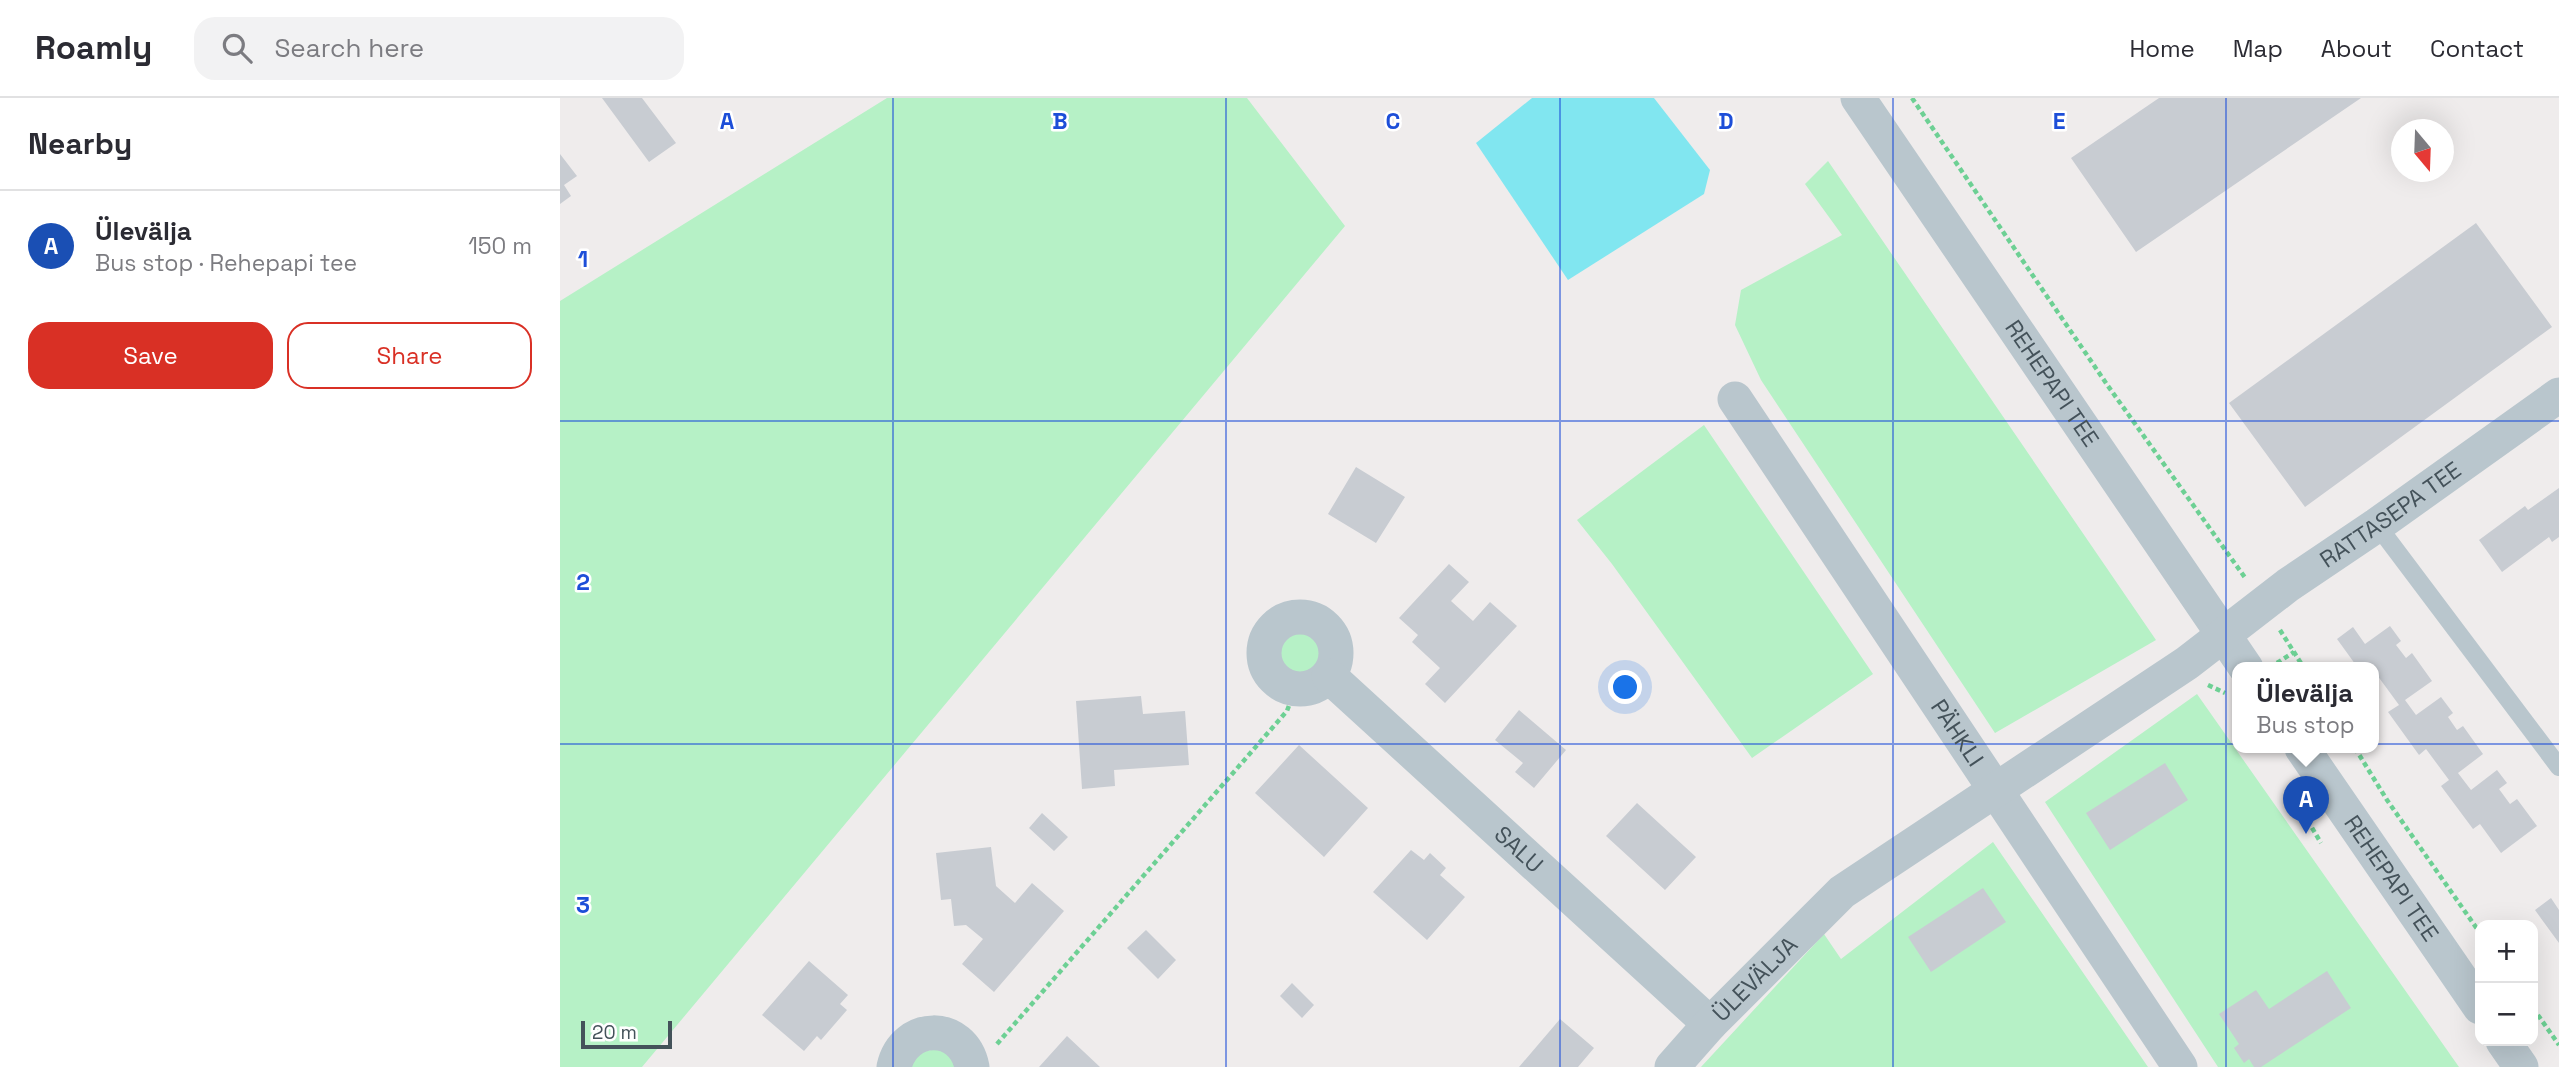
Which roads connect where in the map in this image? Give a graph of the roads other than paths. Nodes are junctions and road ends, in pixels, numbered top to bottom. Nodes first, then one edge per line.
1 (1858, 98) edge
2 (2559, 395) edge
3 (1734, 399) dead end
4 (2377, 525) junction
5 (2224, 636) junction
6 (2242, 662) edge
7 (1329, 676) junction
8 (2305, 753) edge
9 (2559, 767) edge
10 (1997, 791) junction
11 (2475, 1000) edge
12 (1710, 1024) junction
13 (2506, 1046) edge
14 (984, 1056) edge
15 (894, 1067) edge
16 (1672, 1067) edge
17 (2180, 1067) edge
18 (2521, 1067) edge

1 - 5 street, REHEPAPI TEE
2 - 4 street, RATTASEPA TEE
3 - 10 street, PÄHKLI
4 - 5 street, RATTASEPA TEE
4 - 9 lane
5 - 6 street, REHEPAPI TEE
5 - 10 street, ÜLEVÄLJA
7 - 7 street
7 - 12 street, SALU
8 - 11 street, REHEPAPI TEE
10 - 12 street, ÜLEVÄLJA
10 - 17 street, PÄHKLI
12 - 16 street, ÜLEVÄLJA
13 - 18 street
14 - 15 street

